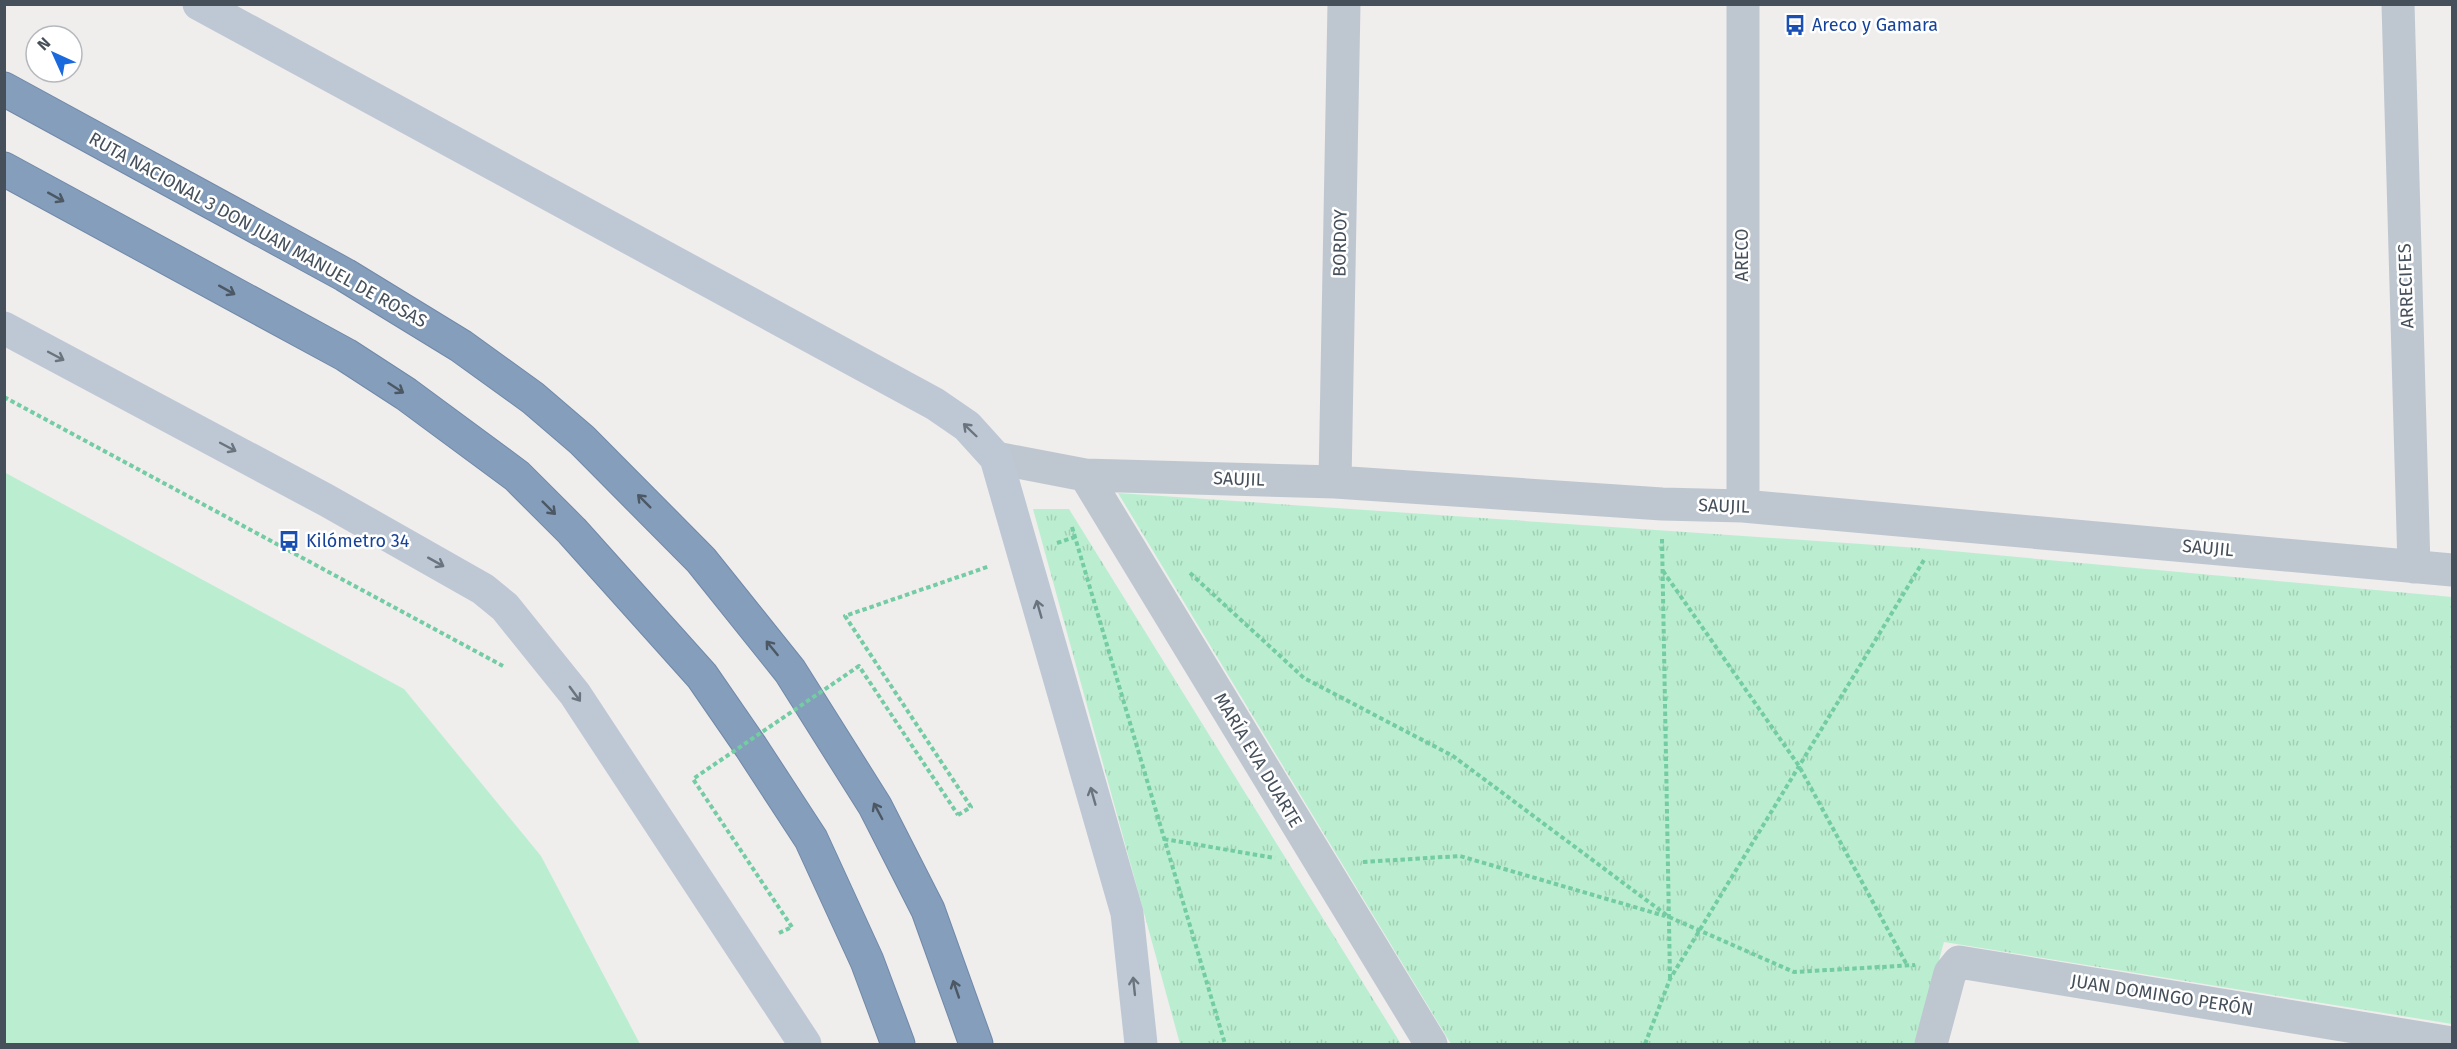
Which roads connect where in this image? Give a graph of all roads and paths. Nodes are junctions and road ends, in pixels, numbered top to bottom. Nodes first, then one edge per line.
1 (199, 4) edge
2 (1344, 4) edge
3 (1743, 4) edge
4 (2398, 4) edge
5 (4, 89) edge
6 (4, 169) edge
7 (4, 328) edge
8 (4, 397) edge
9 (996, 459) junction
10 (1085, 474) junction
11 (1335, 482) junction
12 (1662, 504) junction
13 (1743, 506) junction
14 (1946, 524) junction
15 (1071, 526) dead end
16 (1085, 534) dead end
17 (1074, 537) junction
18 (1023, 555) junction
19 (1135, 556) junction
20 (2414, 567) junction
21 (1663, 570) junction
22 (2452, 570) edge
23 (508, 669) dead end
24 (1799, 766) junction
25 (1164, 840) junction
26 (1322, 865) junction
27 (1669, 917) junction
28 (773, 925) dead end
29 (1699, 931) junction
30 (1959, 962) junction
31 (1907, 965) junction
32 (1670, 979) junction
33 (2452, 1043) edge
34 (805, 1044) edge
35 (898, 1044) edge
36 (975, 1044) edge
37 (1141, 1044) edge
38 (1224, 1044) edge
39 (1431, 1044) edge
40 (1645, 1044) edge
41 (1931, 1044) edge

9 -> 1 street
2 - 11 street, BORDOY
3 - 13 street, ARECO
4 - 20 street, ARRECIFES
36 -> 5 highway, RUTA NACIONAL 3 DON JUAN MANUEL DE ROSAS
6 -> 35 highway
7 -> 34 street
8 - 23 path
9 - 10 street, SAUJIL
9 - 18 street
10 - 11 street, SAUJIL
10 - 19 street, MARÍA EVA DUARTE
11 - 12 street, SAUJIL
12 - 13 street, SAUJIL
12 - 21 path
13 - 14 street, SAUJIL
14 - 20 street, SAUJIL
14 - 24 path
15 - 17 path
16 - 17 path
17 - 18 path
17 - 25 path
18 - 28 path, bridge
37 -> 18 street
19 - 26 street, MARÍA EVA DUARTE
19 - 27 path
20 - 22 street, SAUJIL
21 - 24 path
21 - 27 path
24 - 29 path
24 - 31 path
25 - 26 path
25 - 38 path
26 - 27 path
26 - 39 street, MARÍA EVA DUARTE
27 - 29 path
27 - 32 path
29 - 31 path
29 - 32 path
30 - 31 path
30 - 33 street, JUAN DOMINGO PERÓN
30 - 41 street
32 - 40 path

